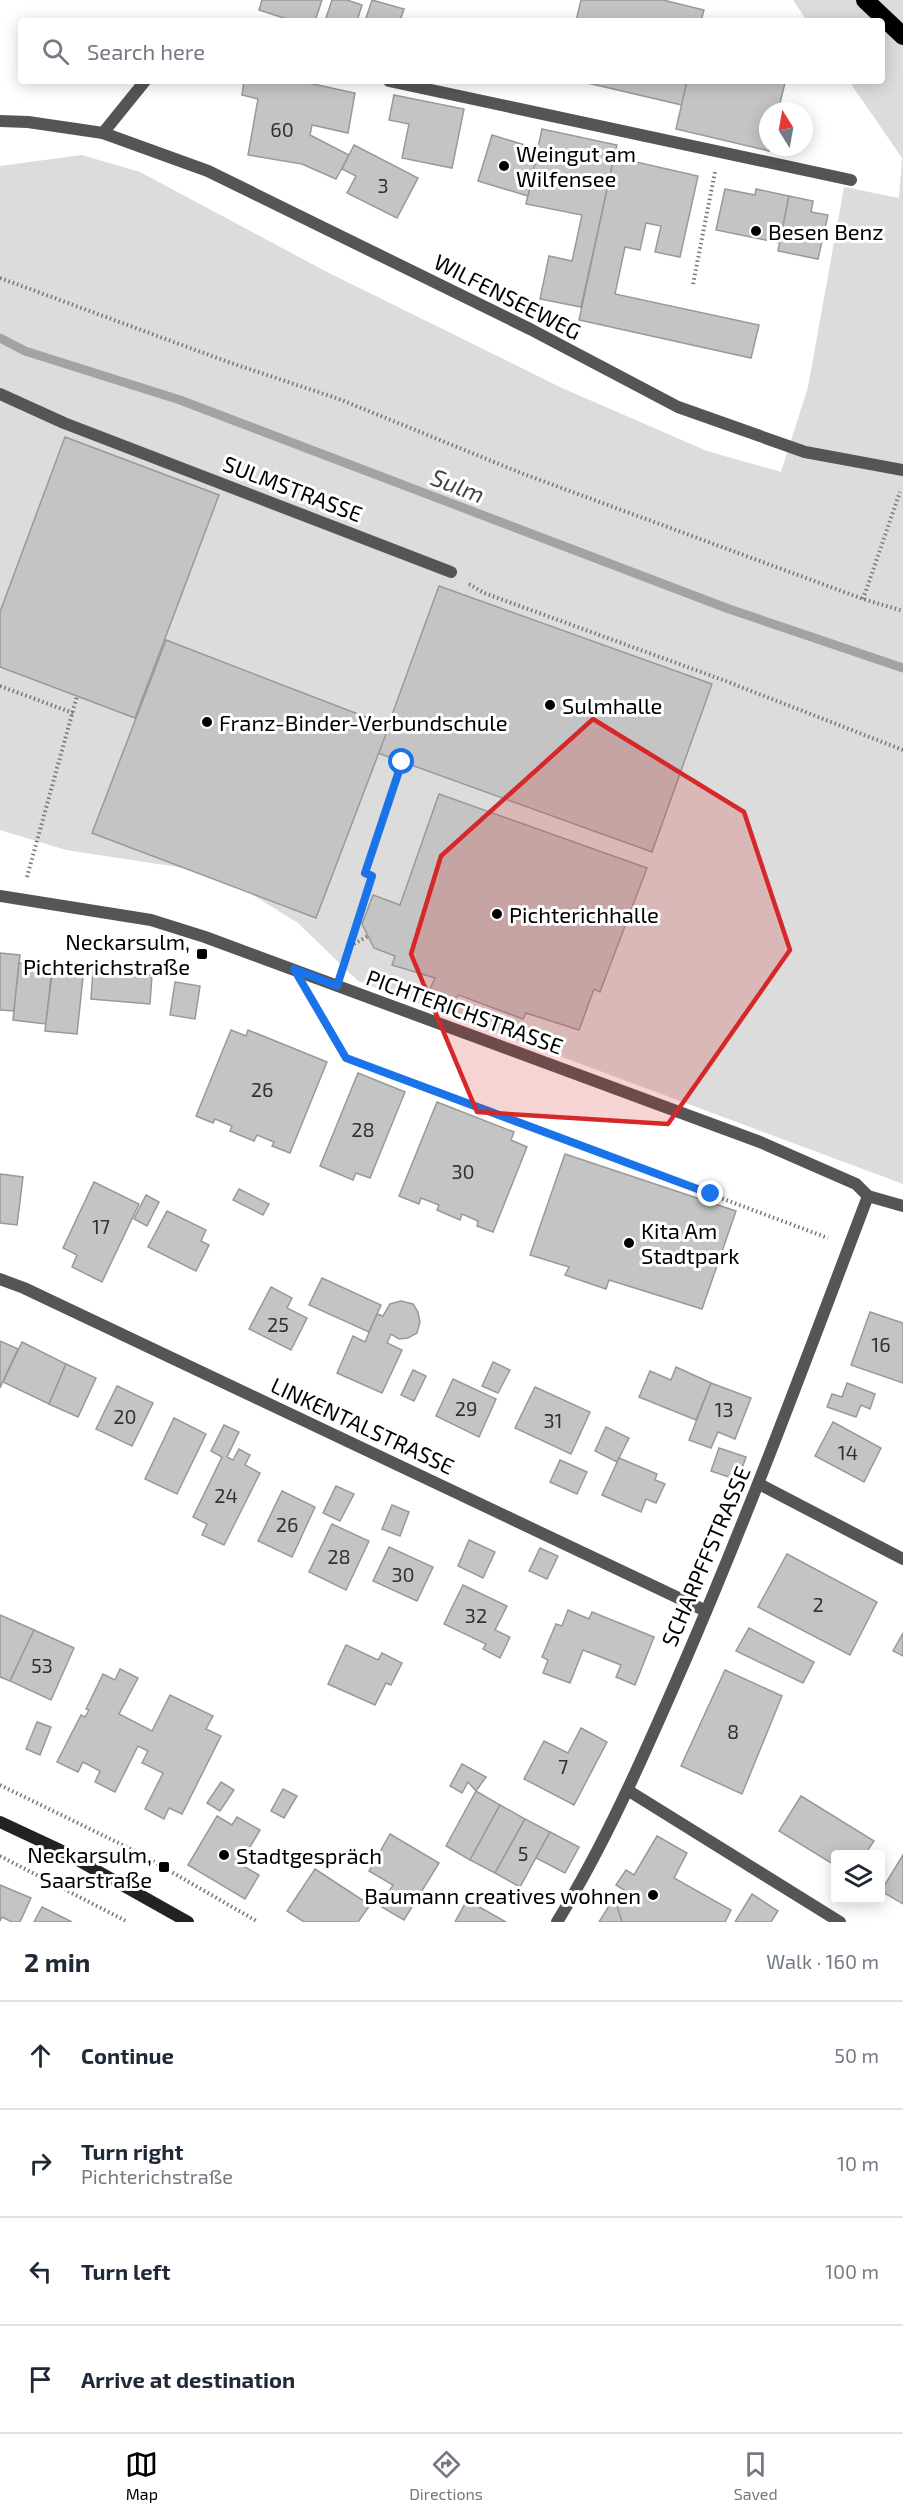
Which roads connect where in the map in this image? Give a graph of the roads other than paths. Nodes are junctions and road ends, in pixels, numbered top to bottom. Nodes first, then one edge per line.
1 (865, 0) edge
2 (884, 18) edge
3 (885, 19) edge
4 (903, 36) edge
5 (143, 84) edge
6 (403, 84) edge
7 (0, 121) edge
8 (103, 133) junction
9 (851, 180) dead end
10 (0, 394) edge
11 (903, 470) edge
12 (451, 572) road end
13 (0, 896) edge
14 (868, 1196) junction
15 (903, 1206) edge
16 (0, 1279) edge
17 (759, 1484) junction
18 (903, 1559) edge
19 (706, 1611) junction
20 (629, 1791) junction
21 (0, 1822) edge
22 (188, 1922) edge
23 (557, 1922) edge
24 (840, 1922) edge

1 - 2 highway
3 - 4 highway
5 - 8 street
6 - 9 street
7 - 8 street, WILFENSEEWEG
8 - 11 street, WILFENSEEWEG
10 - 12 street, SULMSTRASSE
13 - 14 street, PICHTERICHSTRASSE
14 - 15 street, PICHTERICHSTRASSE
14 - 17 street, SCHARPFFSTRASSE
16 - 19 street, LINKENTALSTRASSE
17 - 18 street
17 - 19 street, SCHARPFFSTRASSE
19 - 20 street, SCHARPFFSTRASSE
20 - 23 street, SCHARPFFSTRASSE
20 - 24 street
21 - 22 main road

